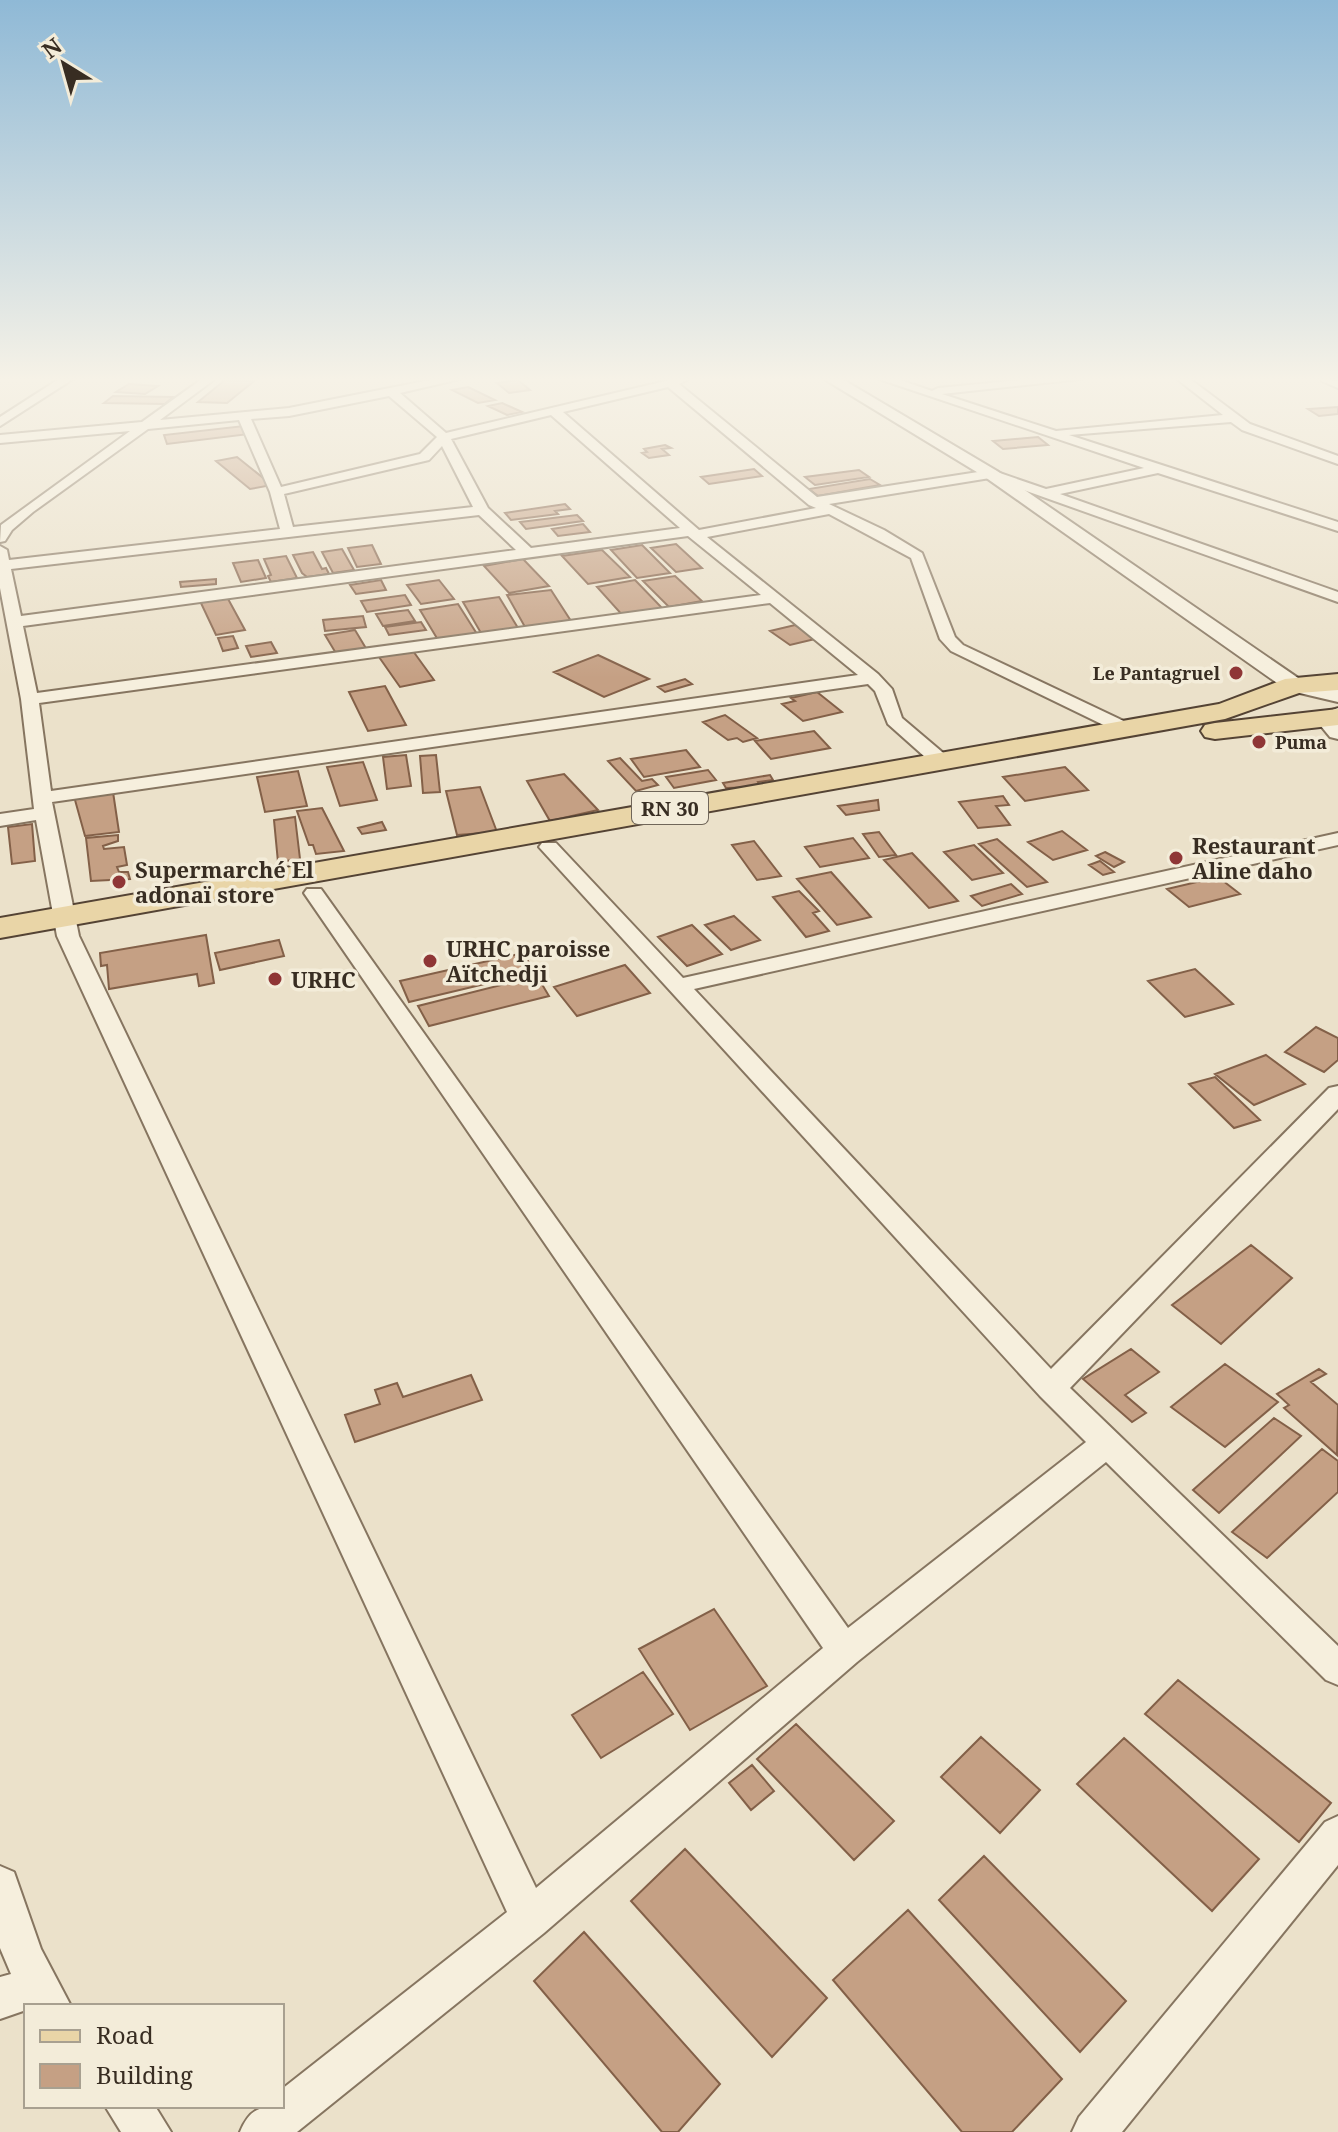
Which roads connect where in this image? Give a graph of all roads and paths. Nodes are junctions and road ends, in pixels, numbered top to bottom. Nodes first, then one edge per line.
1 (70, 478) edge
2 (271, 478) edge
3 (334, 478) edge
4 (466, 478) edge
5 (631, 478) edge
6 (788, 478) edge
7 (963, 478) edge
8 (997, 478) edge
9 (1004, 478) edge
10 (1113, 478) edge
11 (1193, 478) edge
12 (277, 492) junction
13 (1046, 493) junction
14 (814, 502) junction
15 (482, 510) junction
16 (829, 510) junction
17 (1338, 527) edge
18 (287, 530) junction
19 (693, 533) junction
20 (0, 536) edge
21 (528, 553) junction
22 (2, 558) edge
23 (1338, 597) edge
24 (775, 598) junction
25 (15, 622) junction
26 (872, 678) junction
27 (1338, 682) edge
28 (1295, 685) junction
29 (30, 699) junction
30 (1336, 716) edge
31 (1124, 728) junction
32 (941, 761) junction
33 (44, 805) junction
34 (0, 820) edge
35 (1338, 839) edge
36 (549, 847) junction
37 (314, 893) junction
38 (66, 926) junction
39 (0, 928) edge
40 (0, 949) edge
41 (677, 986) junction
42 (1338, 1094) edge
43 (1051, 1388) junction
44 (1107, 1443) junction
45 (845, 1651) junction
46 (1338, 1669) edge
47 (1338, 1835) edge
48 (0, 1886) edge
49 (530, 1919) junction
50 (29, 1996) edge
51 (129, 2108) edge
52 (149, 2132) edge
53 (262, 2132) edge
54 (1094, 2132) edge

1 - 20 street
2 - 12 street
3 - 12 street
4 - 15 street
5 - 19 street
6 - 14 street
7 - 14 street
8 - 28 street
9 - 13 street
10 - 13 street
11 - 17 street
12 - 18 street
13 - 23 street
14 - 16 street
15 - 18 street
15 - 21 street
16 - 19 street
16 - 31 street
18 - 22 street
19 - 21 street
19 - 24 street
21 - 25 street
22 - 25 street
24 - 26 street
24 - 29 street
25 - 29 street
26 - 32 street
26 - 33 street
27 - 28 main road, RN 30 / RN 30
28 - 30 street
28 - 31 main road, RN 30 / RN 30
29 - 33 street
30 - 36 main road, RN 30
31 - 32 main road, RN 30 / RN 30
32 - 38 main road, RN 30 / RN 30
33 - 34 street
33 - 38 street
35 - 41 street
36 - 37 main road, RN 30
36 - 41 street
37 - 38 main road, RN 30
37 - 45 street
38 - 39 main road, RN 30 / RN 30
38 - 40 main road, RN 30
38 - 49 street
41 - 43 street
42 - 43 street
43 - 44 street
44 - 45 street
44 - 46 street
45 - 49 street
47 - 54 street
48 - 50 street
49 - 53 street
51 - 52 street

